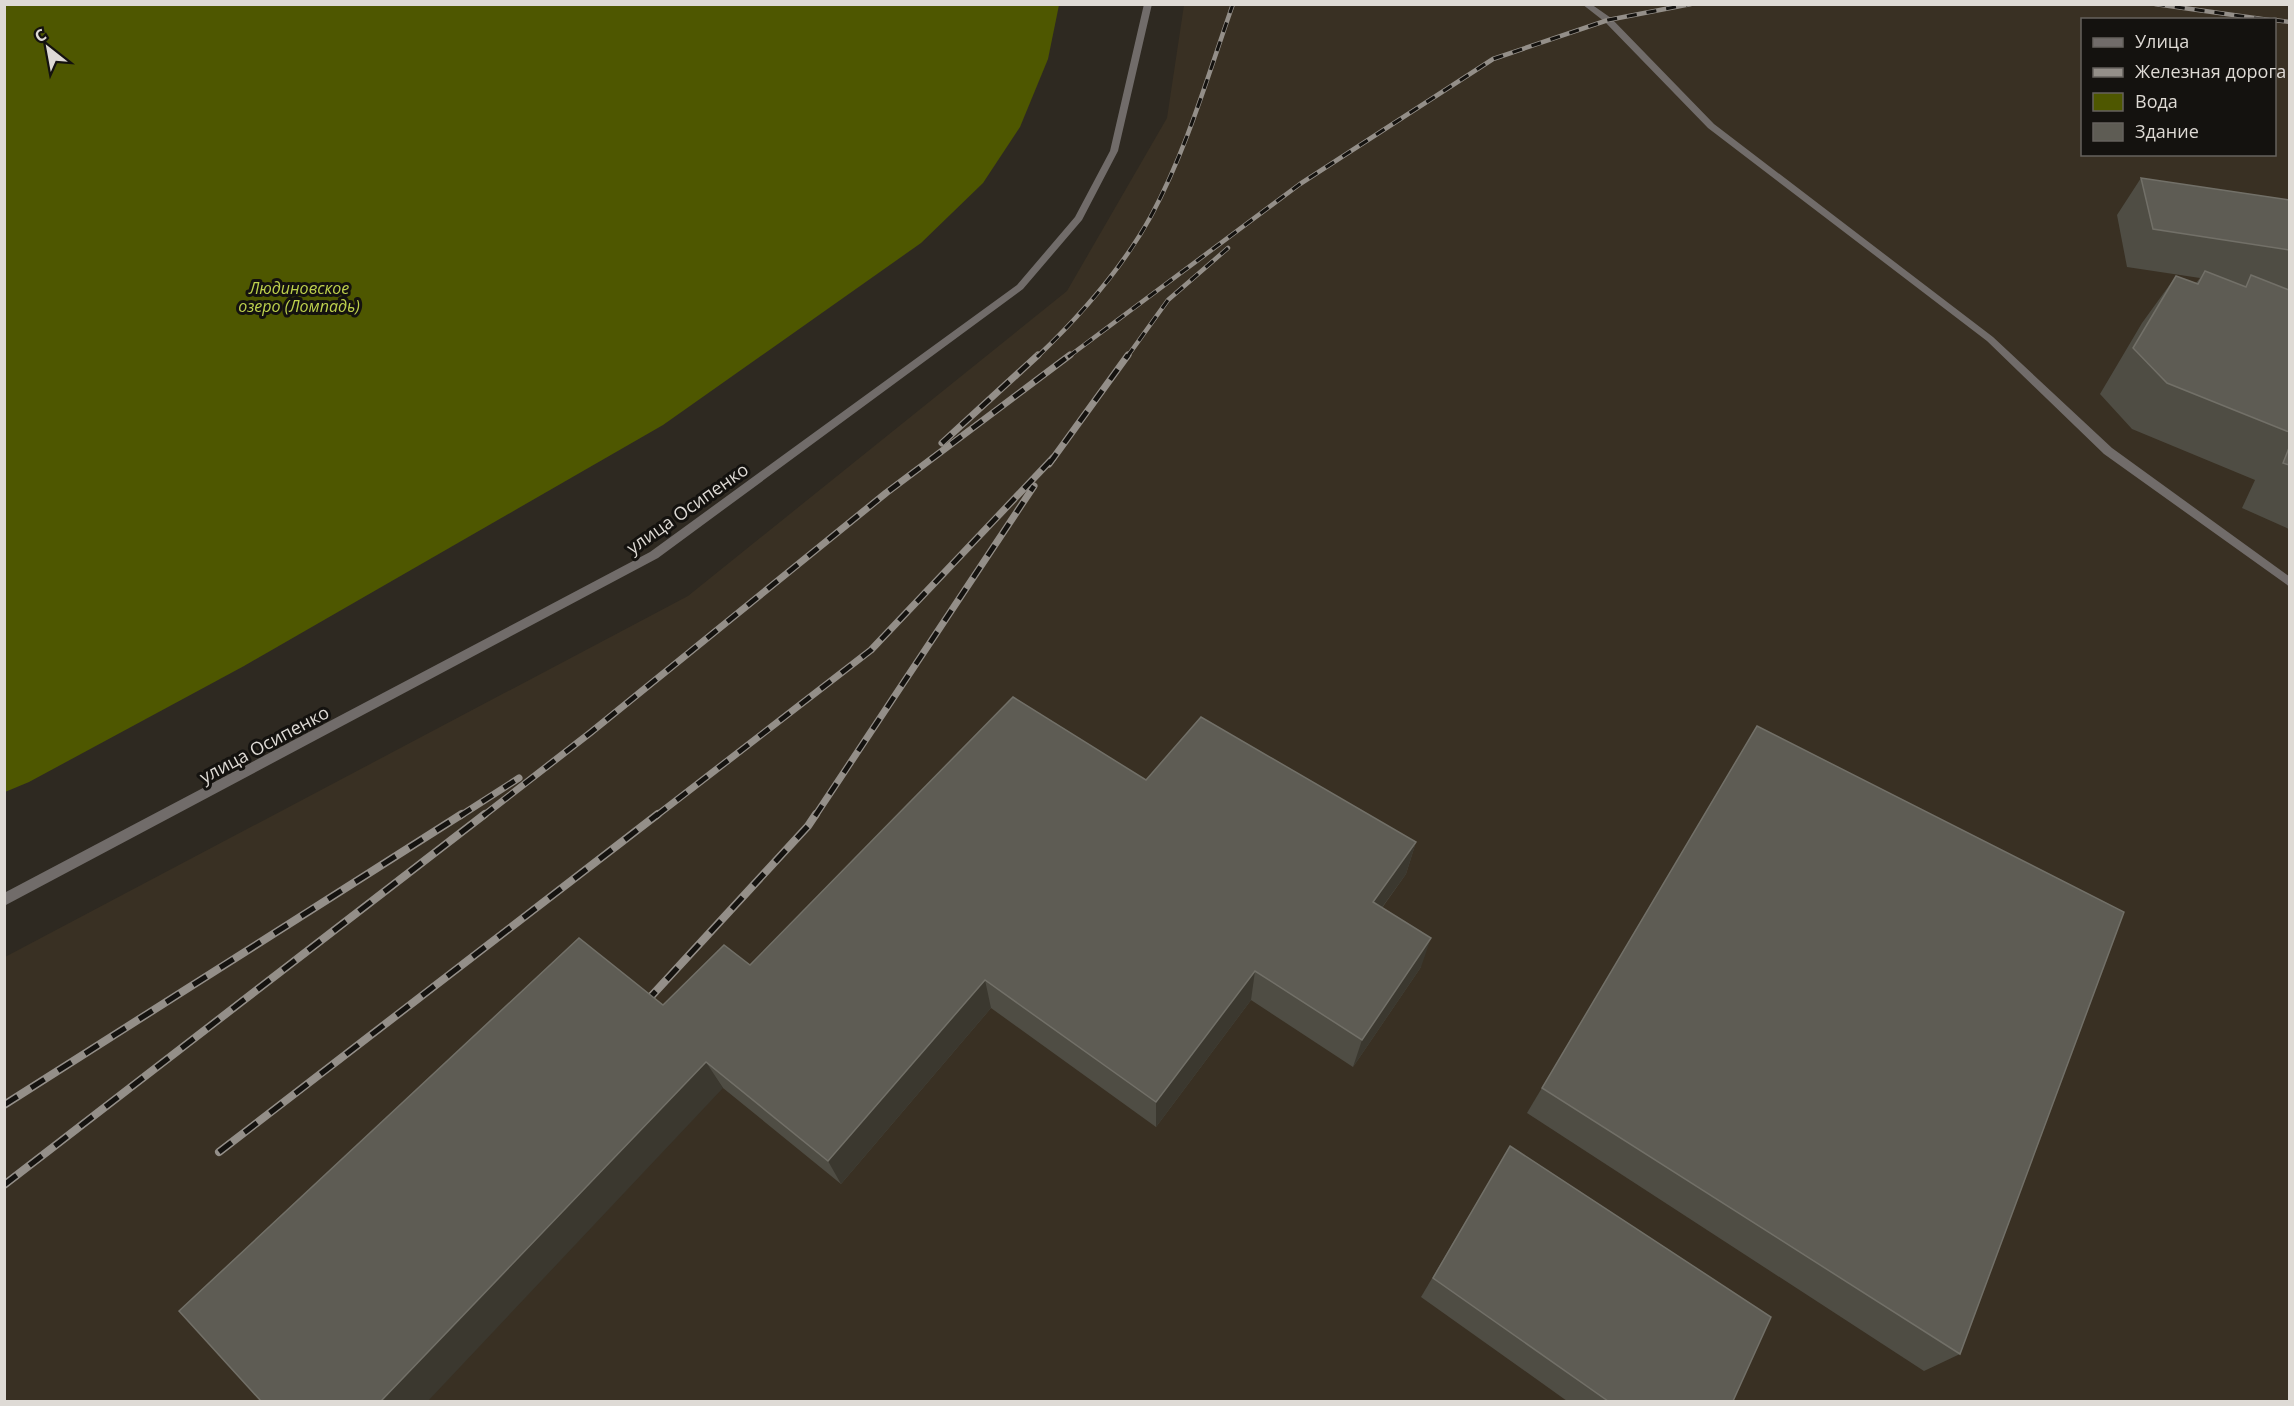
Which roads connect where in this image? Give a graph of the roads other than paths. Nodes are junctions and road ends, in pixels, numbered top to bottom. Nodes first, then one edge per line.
1 (1148, 4) edge
2 (1585, 4) edge
3 (2289, 583) edge
4 (4, 900) edge

1 - 4 street, улица Осипенко
2 - 3 street

